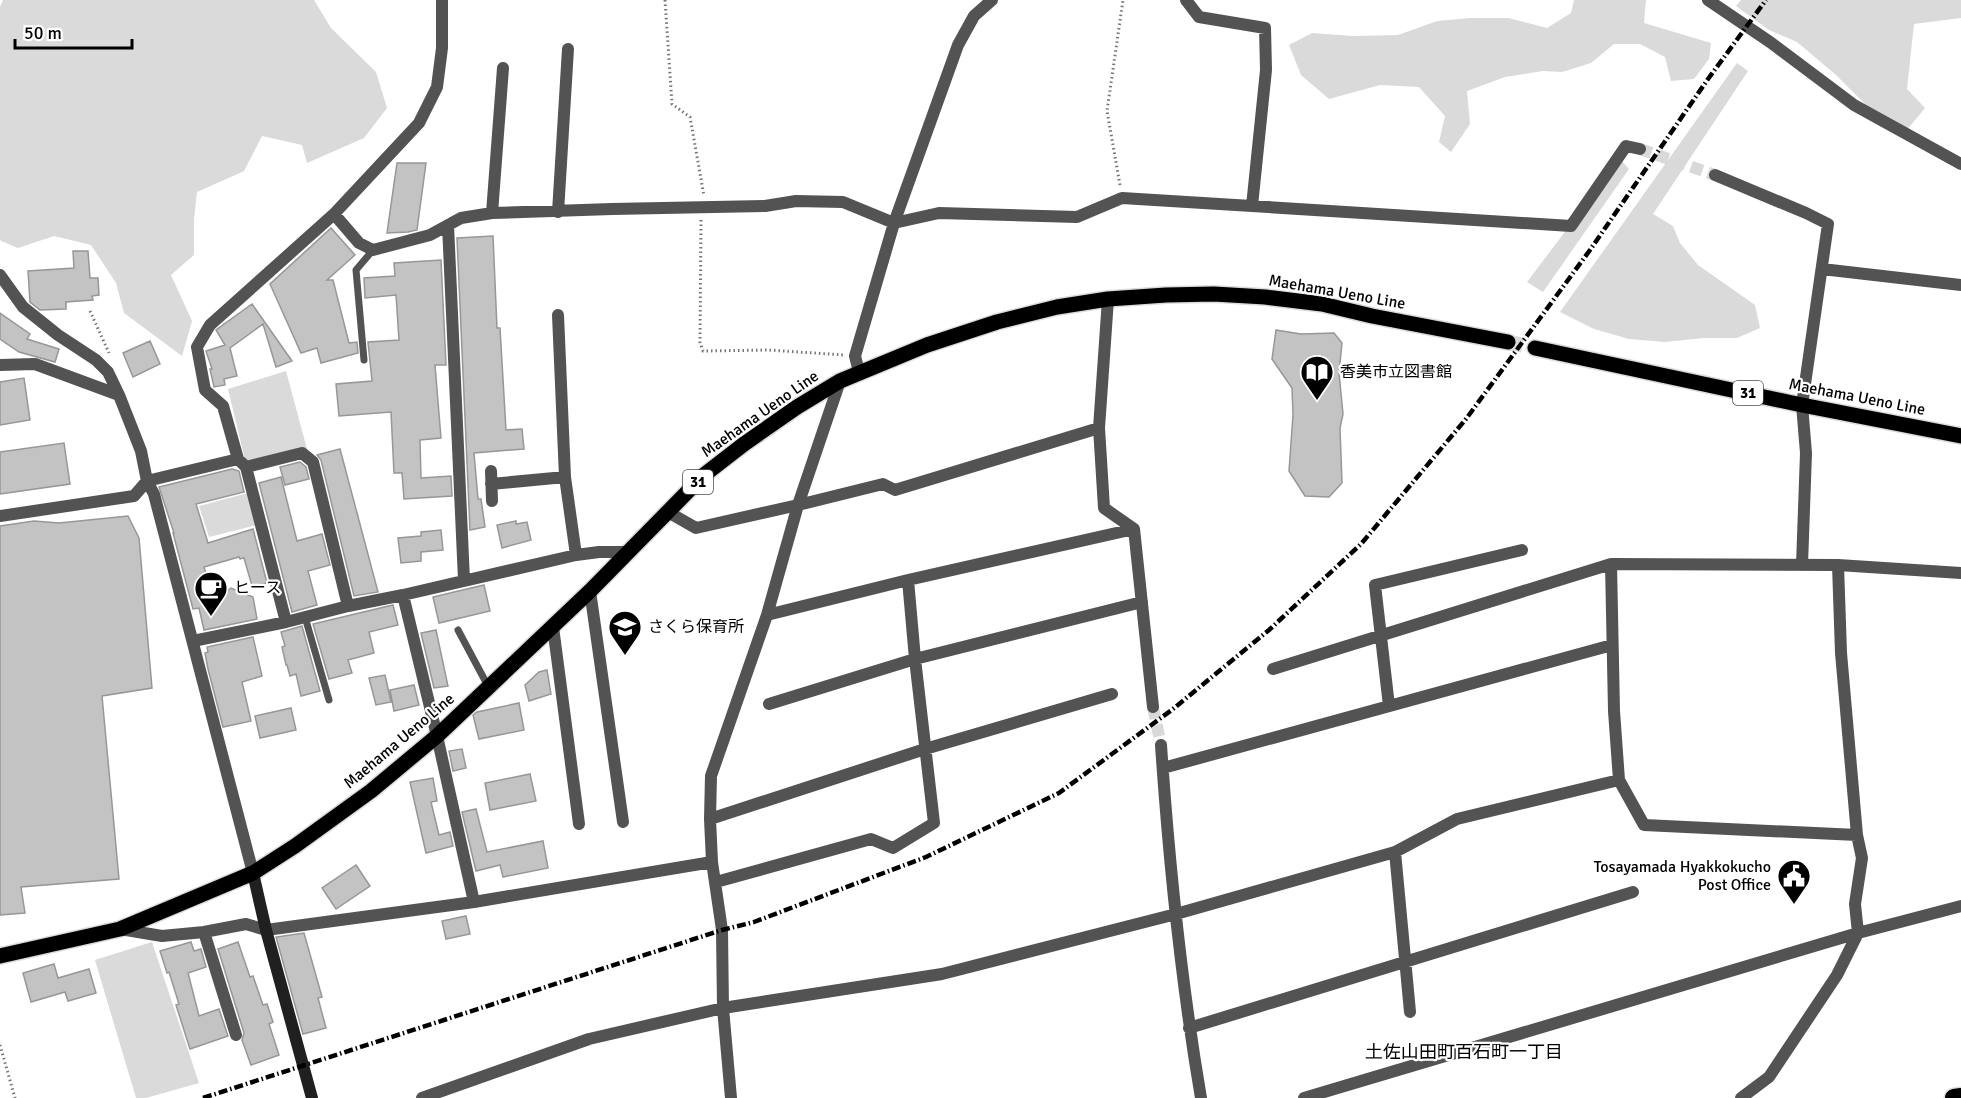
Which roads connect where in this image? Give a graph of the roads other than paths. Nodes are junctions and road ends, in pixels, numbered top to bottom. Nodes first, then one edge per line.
1 (442, 0) edge
2 (992, 0) edge
3 (1186, 0) edge
4 (1708, 0) edge
5 (568, 49) dead end
6 (502, 68) dead end
7 (1640, 149) tunnel mouth
8 (1961, 164) edge
9 (1715, 175) tunnel mouth
10 (1251, 206) junction
11 (558, 212) junction
12 (492, 213) junction
13 (334, 214) junction
14 (894, 223) junction
15 (448, 225) junction
16 (373, 250) junction
17 (1822, 269) junction
18 (0, 275) edge
19 (1961, 285) edge
20 (1108, 299) junction
21 (558, 315) dead end
22 (1508, 342) tunnel mouth
23 (1535, 348) tunnel mouth
24 (364, 360) dead end
25 (0, 365) edge
26 (859, 372) junction
27 (840, 381) junction
28 (119, 395) junction
29 (1802, 405) junction
30 (1099, 428) junction
31 (1961, 436) edge
32 (242, 463) junction
33 (491, 471) dead end
34 (565, 477) junction
35 (147, 481) junction
36 (491, 484) junction
37 (492, 501) dead end
38 (798, 506) junction
39 (668, 512) junction
40 (0, 516) edge
41 (1134, 529) junction
42 (1522, 550) dead end
43 (628, 552) junction
44 (576, 555) junction
45 (1611, 564) junction
46 (1802, 565) junction
47 (1838, 566) junction
48 (1961, 573) edge
49 (464, 580) junction
50 (908, 580) junction
51 (590, 591) junction
52 (403, 596) junction
53 (1142, 602) junction
54 (348, 606) junction
55 (767, 615) junction
56 (305, 617) junction
57 (286, 622) junction
58 (553, 627) junction
59 (458, 630) dead end
60 (1380, 635) junction
61 (193, 641) junction
62 (1612, 645) junction
63 (915, 658) junction
64 (1273, 669) dead end
65 (489, 688) junction
66 (1112, 694) dead end
67 (329, 700) dead end
68 (768, 704) dead end
69 (1389, 706) junction
70 (1153, 707) tunnel mouth
71 (437, 736) junction
72 (1161, 745) tunnel mouth
73 (925, 748) junction
74 (1163, 768) junction
75 (1619, 780) junction
76 (710, 819) junction
77 (623, 822) dead end
78 (579, 824) dead end
79 (1857, 836) junction
80 (1395, 852) junction
81 (712, 862) junction
82 (253, 873) junction
83 (716, 882) junction
84 (1633, 892) dead end
85 (474, 902) junction
86 (1961, 906) edge
87 (1176, 914) junction
88 (120, 929) junction
89 (266, 930) junction
90 (204, 932) junction
91 (1858, 933) junction
92 (0, 956) edge
93 (1405, 963) junction
94 (723, 1008) junction
95 (1410, 1012) dead end
96 (1189, 1028) junction
97 (236, 1035) dead end
98 (1961, 1097) edge
99 (312, 1098) edge
100 (422, 1098) edge
101 (731, 1098) edge
102 (1202, 1098) edge
103 (1304, 1098) edge
104 (1741, 1098) edge
105 (1954, 1098) edge

1 - 13 street
2 - 14 street
3 - 10 street
4 - 8 street
5 - 11 street
6 - 12 street
7 - 10 street
9 - 17 street
10 - 14 street
11 - 12 street
11 - 14 street
12 - 15 street
13 - 16 street
13 - 32 street
14 - 26 street
15 - 16 street
15 - 49 street
16 - 24 lane
17 - 19 street
17 - 29 street
18 - 28 street
20 - 22 main road, Maehama Ueno Line / 31
20 - 26 main road, Maehama Ueno Line / 31
20 - 30 street
21 - 34 street
23 - 29 main road, Maehama Ueno Line / 31
25 - 28 street
26 - 27 main road, Maehama Ueno Line / 31
27 - 38 street
27 - 39 main road, Maehama Ueno Line / 31
28 - 35 street
29 - 31 main road, Maehama Ueno Line / 31
29 - 46 street
30 - 38 street
30 - 41 street
32 - 35 street
32 - 54 street
32 - 57 street
33 - 36 street
34 - 36 street
34 - 44 street
35 - 40 street
35 - 61 street
36 - 37 street
38 - 39 street
38 - 55 street
39 - 43 main road, Maehama Ueno Line / 31
41 - 50 street
41 - 53 street
42 - 60 street
43 - 44 street
43 - 51 main road, Maehama Ueno Line / 31
44 - 49 street
45 - 46 street
45 - 60 street
45 - 62 street
46 - 47 street
47 - 48 street
47 - 79 street
49 - 52 street
50 - 55 street
50 - 63 street
51 - 58 main road, Maehama Ueno Line / 31
51 - 77 street
52 - 54 street
52 - 71 street
53 - 63 street
53 - 70 street
54 - 56 street
55 - 76 street
56 - 57 street
56 - 67 lane
57 - 61 street
58 - 65 main road, Maehama Ueno Line / 31
58 - 78 street
59 - 65 lane
60 - 64 street
60 - 69 street
61 - 82 street
62 - 69 street
62 - 75 street
63 - 68 street
63 - 73 street
65 - 71 main road, Maehama Ueno Line / 31
66 - 73 street
69 - 74 street
71 - 82 main road, Maehama Ueno Line / 31
71 - 85 street
72 - 74 street
73 - 76 street
73 - 83 street
74 - 87 street
75 - 79 street
75 - 80 street
76 - 81 street
79 - 91 street
80 - 87 street
80 - 93 street
81 - 83 street
81 - 85 street
82 - 88 main road, Maehama Ueno Line / 31
82 - 89 street
83 - 94 street
84 - 93 street
85 - 89 street
86 - 91 street
87 - 94 street
87 - 96 street
88 - 90 street
88 - 92 main road, Maehama Ueno Line / 31
89 - 90 street
89 - 99 street
90 - 97 street
91 - 103 street
91 - 104 street
93 - 95 street
93 - 96 street
94 - 100 street
94 - 101 street
96 - 102 street
98 - 105 highway

